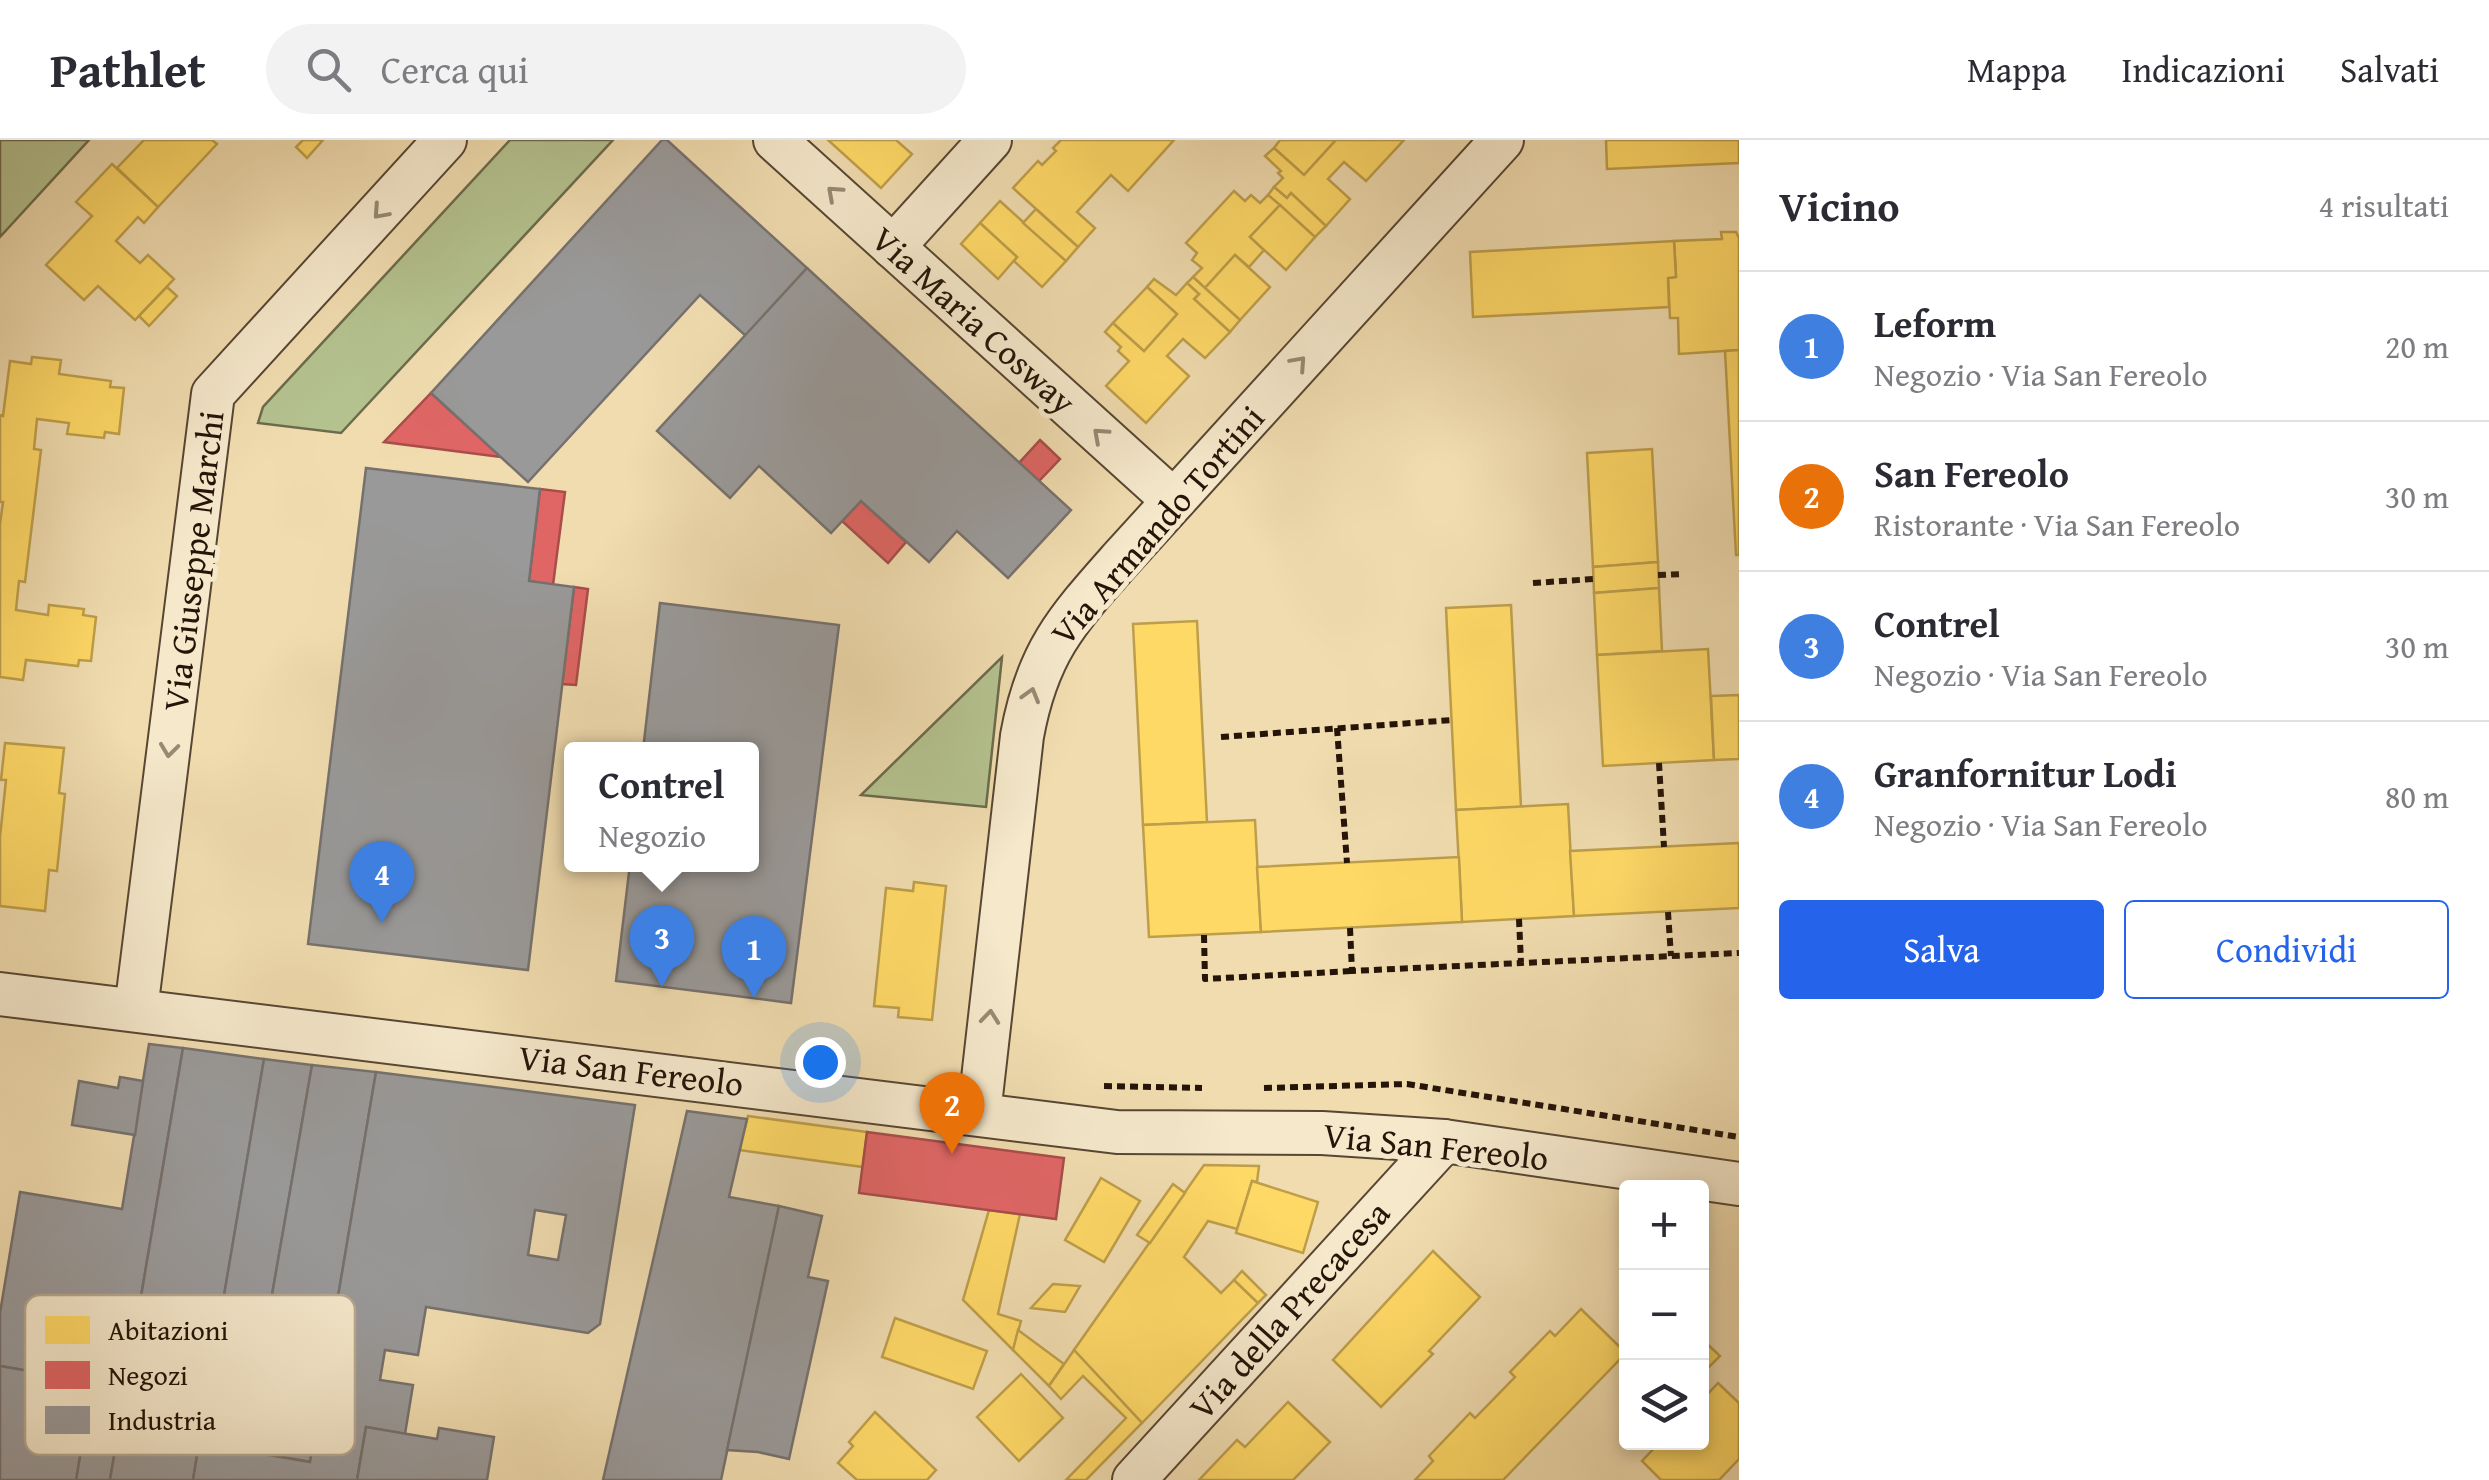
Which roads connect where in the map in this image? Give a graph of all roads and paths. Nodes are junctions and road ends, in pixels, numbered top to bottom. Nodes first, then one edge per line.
1 (446, 140) edge
2 (776, 140) edge
3 (990, 140) edge
4 (1502, 140) edge
5 (892, 247) junction
6 (1173, 500) junction
7 (1683, 574) dead end
8 (1658, 575) dead end
9 (1593, 579) dead end
10 (1534, 583) dead end
11 (1452, 720) dead end
12 (1337, 728) junction
13 (1222, 738) dead end
14 (1659, 763) dead end
15 (1664, 847) dead end
16 (1346, 863) dead end
17 (1668, 912) dead end
18 (1518, 919) dead end
19 (1350, 928) dead end
20 (1204, 935) dead end
21 (1739, 953) edge
22 (1671, 956) junction
23 (1522, 963) junction
24 (1352, 972) junction
25 (0, 994) edge
26 (136, 1010) junction
27 (979, 1114) junction
28 (1444, 1141) junction
29 (1739, 1184) edge
30 (1134, 1480) edge

1 -> 26 street, Via Giuseppe Marchi
5 -> 2 street, Via Maria Cosway
3 - 5 street
6 -> 4 street, Via Armando Tortini
6 -> 5 street, Via Maria Cosway
27 -> 6 street, Via Armando Tortini
7 - 8 path
9 - 10 path
11 - 12 path
12 - 13 path
12 - 16 path
14 - 15 path
17 - 22 path
18 - 23 path
19 - 24 path
20 - 24 path
21 - 22 path
22 - 23 path
23 - 24 path
25 - 26 street, Via San Fereolo
26 - 27 street, Via San Fereolo
27 - 28 street, Via San Fereolo
28 - 29 street, Via San Fereolo
28 - 30 street, Via della Precacesa

